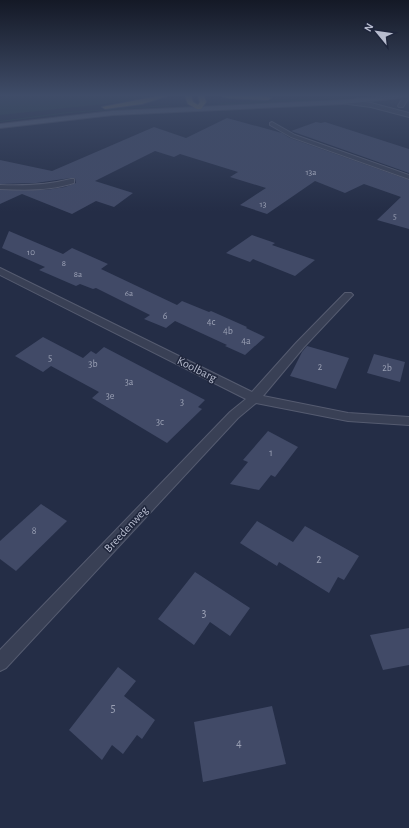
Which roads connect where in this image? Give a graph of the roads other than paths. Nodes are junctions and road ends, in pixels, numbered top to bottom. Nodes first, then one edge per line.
1 (290, 135) edge
2 (409, 177) edge
3 (71, 181) dead end
4 (0, 187) edge
5 (0, 271) edge
6 (348, 295) dead end
7 (254, 398) junction
8 (409, 421) edge
9 (0, 662) edge

1 - 2 street
3 - 4 street
5 - 7 street, Koolbarg
6 - 7 street, Breedenweg
7 - 8 street, Koolbarg
7 - 9 street, Breedenweg

